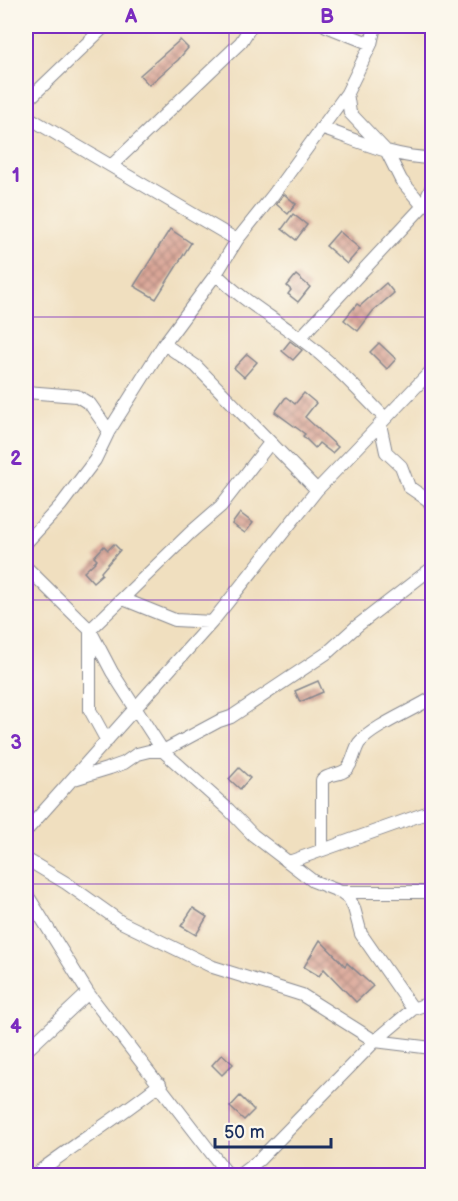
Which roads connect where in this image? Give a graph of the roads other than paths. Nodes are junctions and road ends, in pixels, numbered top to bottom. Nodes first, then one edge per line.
1 (105, 26) edge
2 (251, 26) edge
3 (326, 26) edge
4 (375, 26) edge
5 (370, 44) junction
6 (347, 93) junction
7 (26, 102) edge
8 (26, 116) edge
9 (321, 128) junction
10 (387, 152) junction
11 (432, 158) edge
12 (112, 165) junction
13 (432, 186) edge
14 (423, 206) junction
15 (237, 240) junction
16 (216, 274) junction
17 (300, 338) junction
18 (164, 344) junction
19 (432, 370) edge
20 (26, 393) edge
21 (382, 421) junction
22 (109, 431) junction
23 (270, 443) junction
24 (317, 490) junction
25 (432, 507) edge
26 (26, 543) edge
27 (26, 567) edge
28 (432, 568) edge
29 (123, 599) junction
30 (212, 622) junction
31 (90, 630) junction
32 (432, 698) edge
33 (134, 708) junction
34 (107, 741) junction
35 (163, 751) junction
36 (73, 779) junction
37 (432, 811) edge
38 (26, 831) edge
39 (322, 849) junction
40 (26, 859) edge
41 (289, 862) junction
42 (340, 892) junction
43 (432, 892) edge
44 (26, 893) edge
45 (88, 993) junction
46 (432, 1002) edge
47 (413, 1009) junction
48 (375, 1041) junction
49 (432, 1048) edge
50 (26, 1051) edge
51 (160, 1084) junction
52 (33, 1176) edge
53 (229, 1176) edge
54 (238, 1176) edge

1 - 7 street
2 - 12 street
3 - 5 street
4 - 5 street
5 - 6 street
6 - 9 street
6 - 10 street
8 - 12 street
9 - 10 street
9 - 15 street
10 - 11 street
10 - 14 street
12 - 15 street
13 - 14 street
14 - 17 street
15 - 16 street
16 - 17 street
16 - 18 street
17 - 21 street
18 - 22 street
18 - 23 street
19 - 21 street
20 - 22 street
21 - 24 street
21 - 25 street
22 - 26 street
23 - 24 street
23 - 29 street
24 - 30 street
27 - 31 street
28 - 35 street
29 - 30 street
29 - 31 street
30 - 33 street
31 - 33 street
31 - 34 street
32 - 39 street
33 - 34 street
33 - 35 street
34 - 36 street
35 - 36 street
35 - 41 street
36 - 38 street
37 - 39 street
39 - 41 street
40 - 48 street
41 - 42 street
42 - 43 street
42 - 47 street
44 - 45 street
45 - 50 street
45 - 51 street
46 - 47 street
47 - 48 street
48 - 49 street
48 - 54 street
51 - 52 street
51 - 53 street

